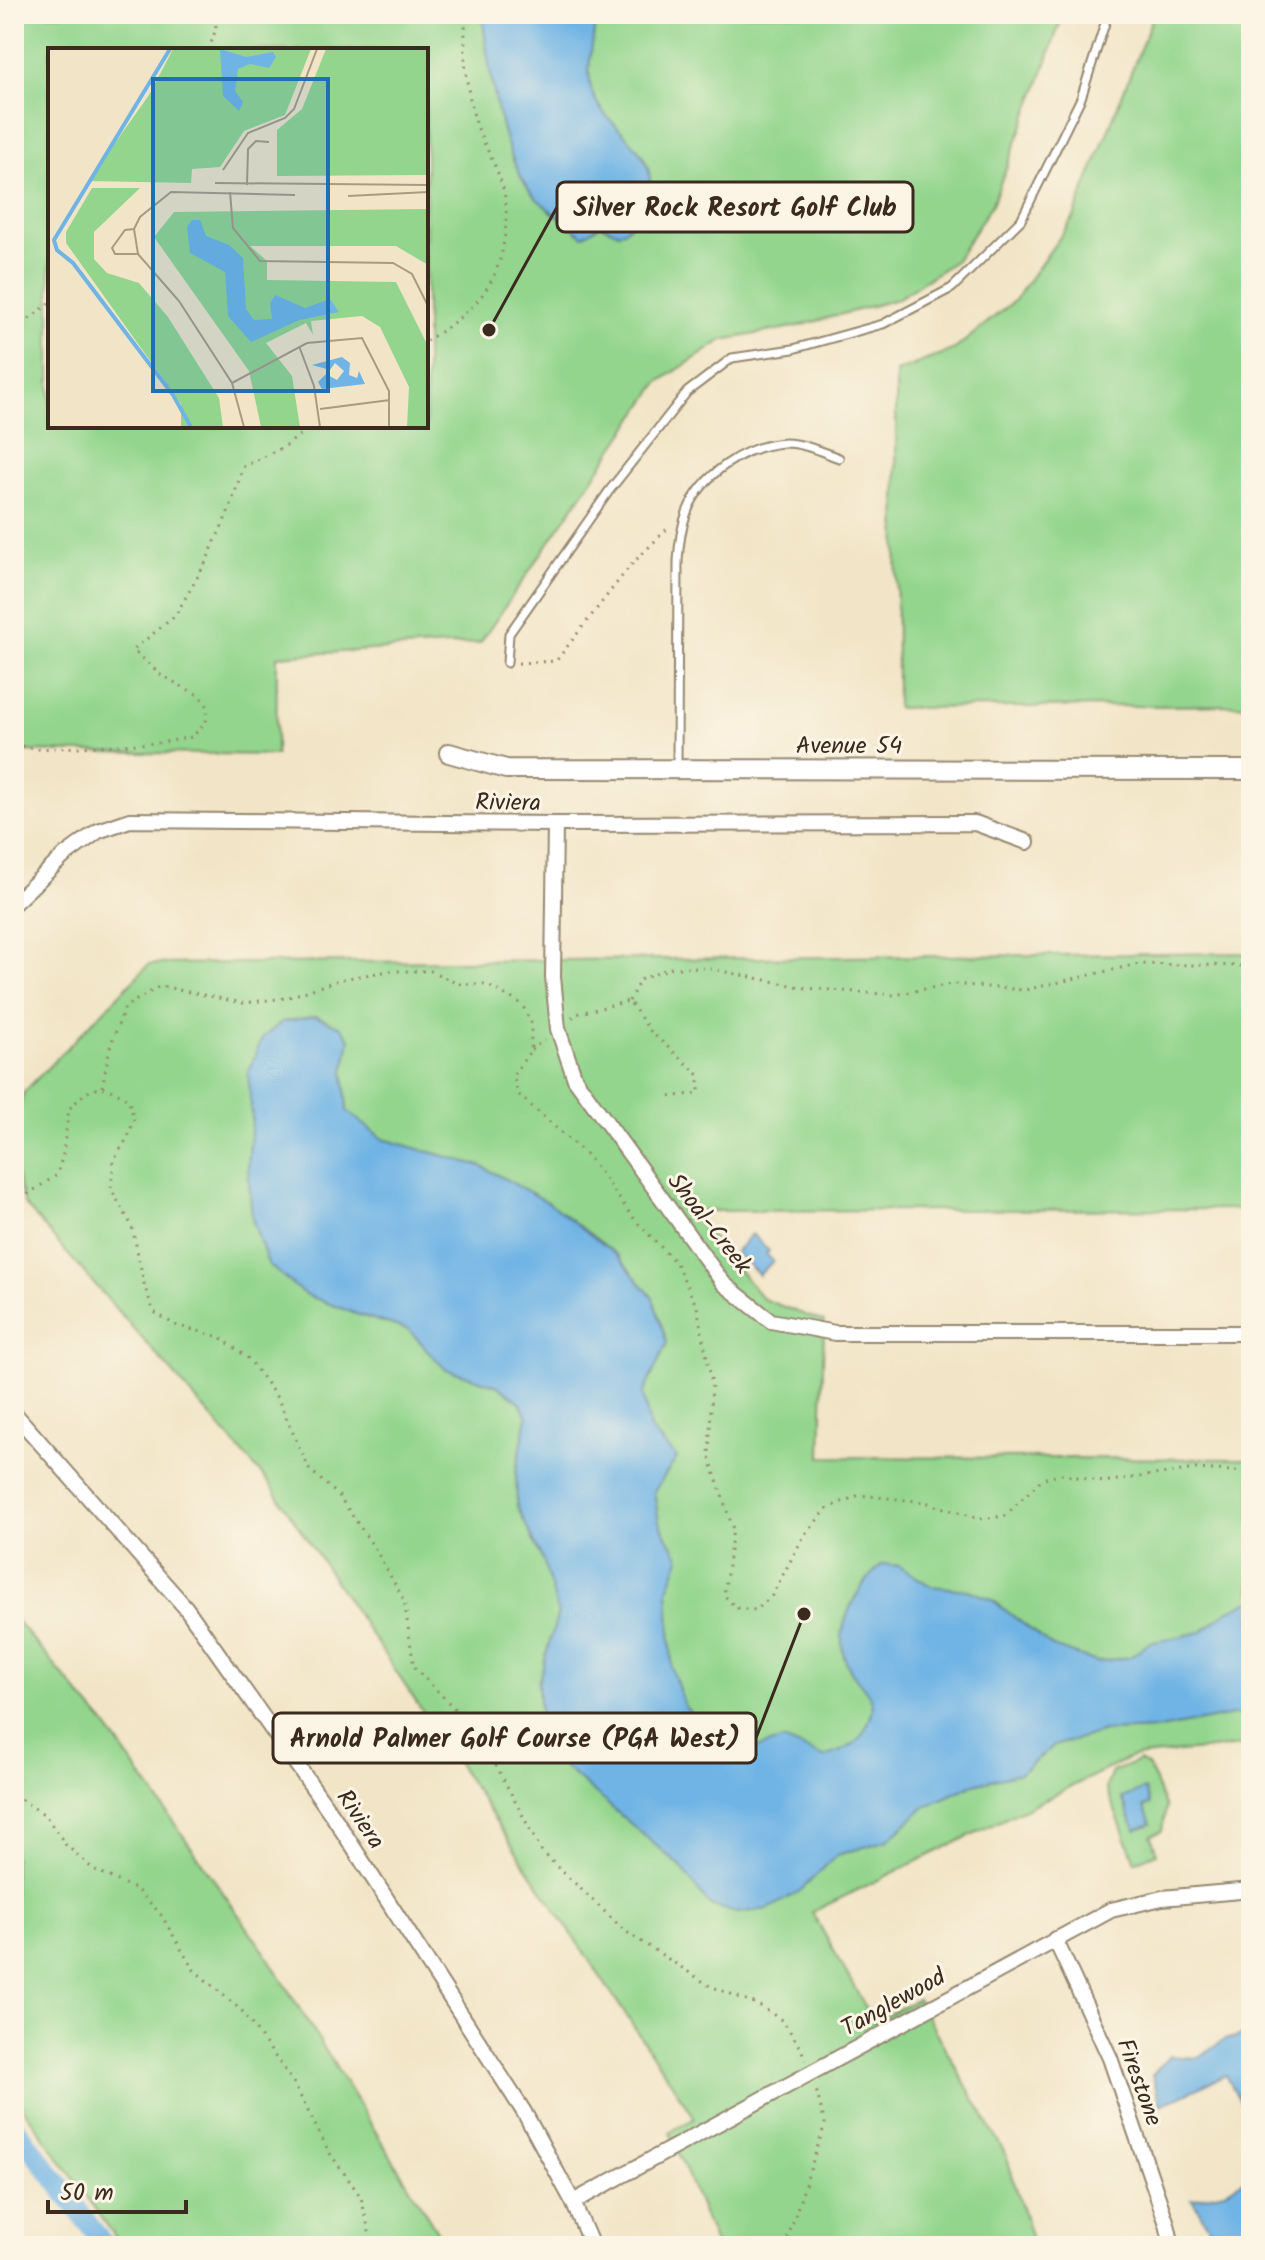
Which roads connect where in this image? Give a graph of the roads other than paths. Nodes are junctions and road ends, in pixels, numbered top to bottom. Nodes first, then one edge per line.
1 (1108, 14) edge
2 (839, 458) dead end
3 (507, 663) road end
4 (449, 753) dead end
5 (677, 769) junction
6 (1251, 770) edge
7 (555, 824) junction
8 (1027, 842) dead end
9 (14, 903) edge
10 (1251, 1333) edge
11 (14, 1413) edge
12 (1251, 1890) edge
13 (1055, 1939) junction
14 (573, 2202) junction
15 (592, 2246) edge
16 (1172, 2246) edge

1 - 3 lane
2 - 5 lane
4 - 5 street, Avenue 54
5 - 6 street, Avenue 54
7 - 8 street, Riviera
7 - 9 street, Riviera
7 - 10 street, Shoal-Creek
11 - 14 street, Riviera
12 - 13 street, Tanglewood
13 - 14 street, Tanglewood
13 - 16 street, Firestone
14 - 15 street, Riviera

